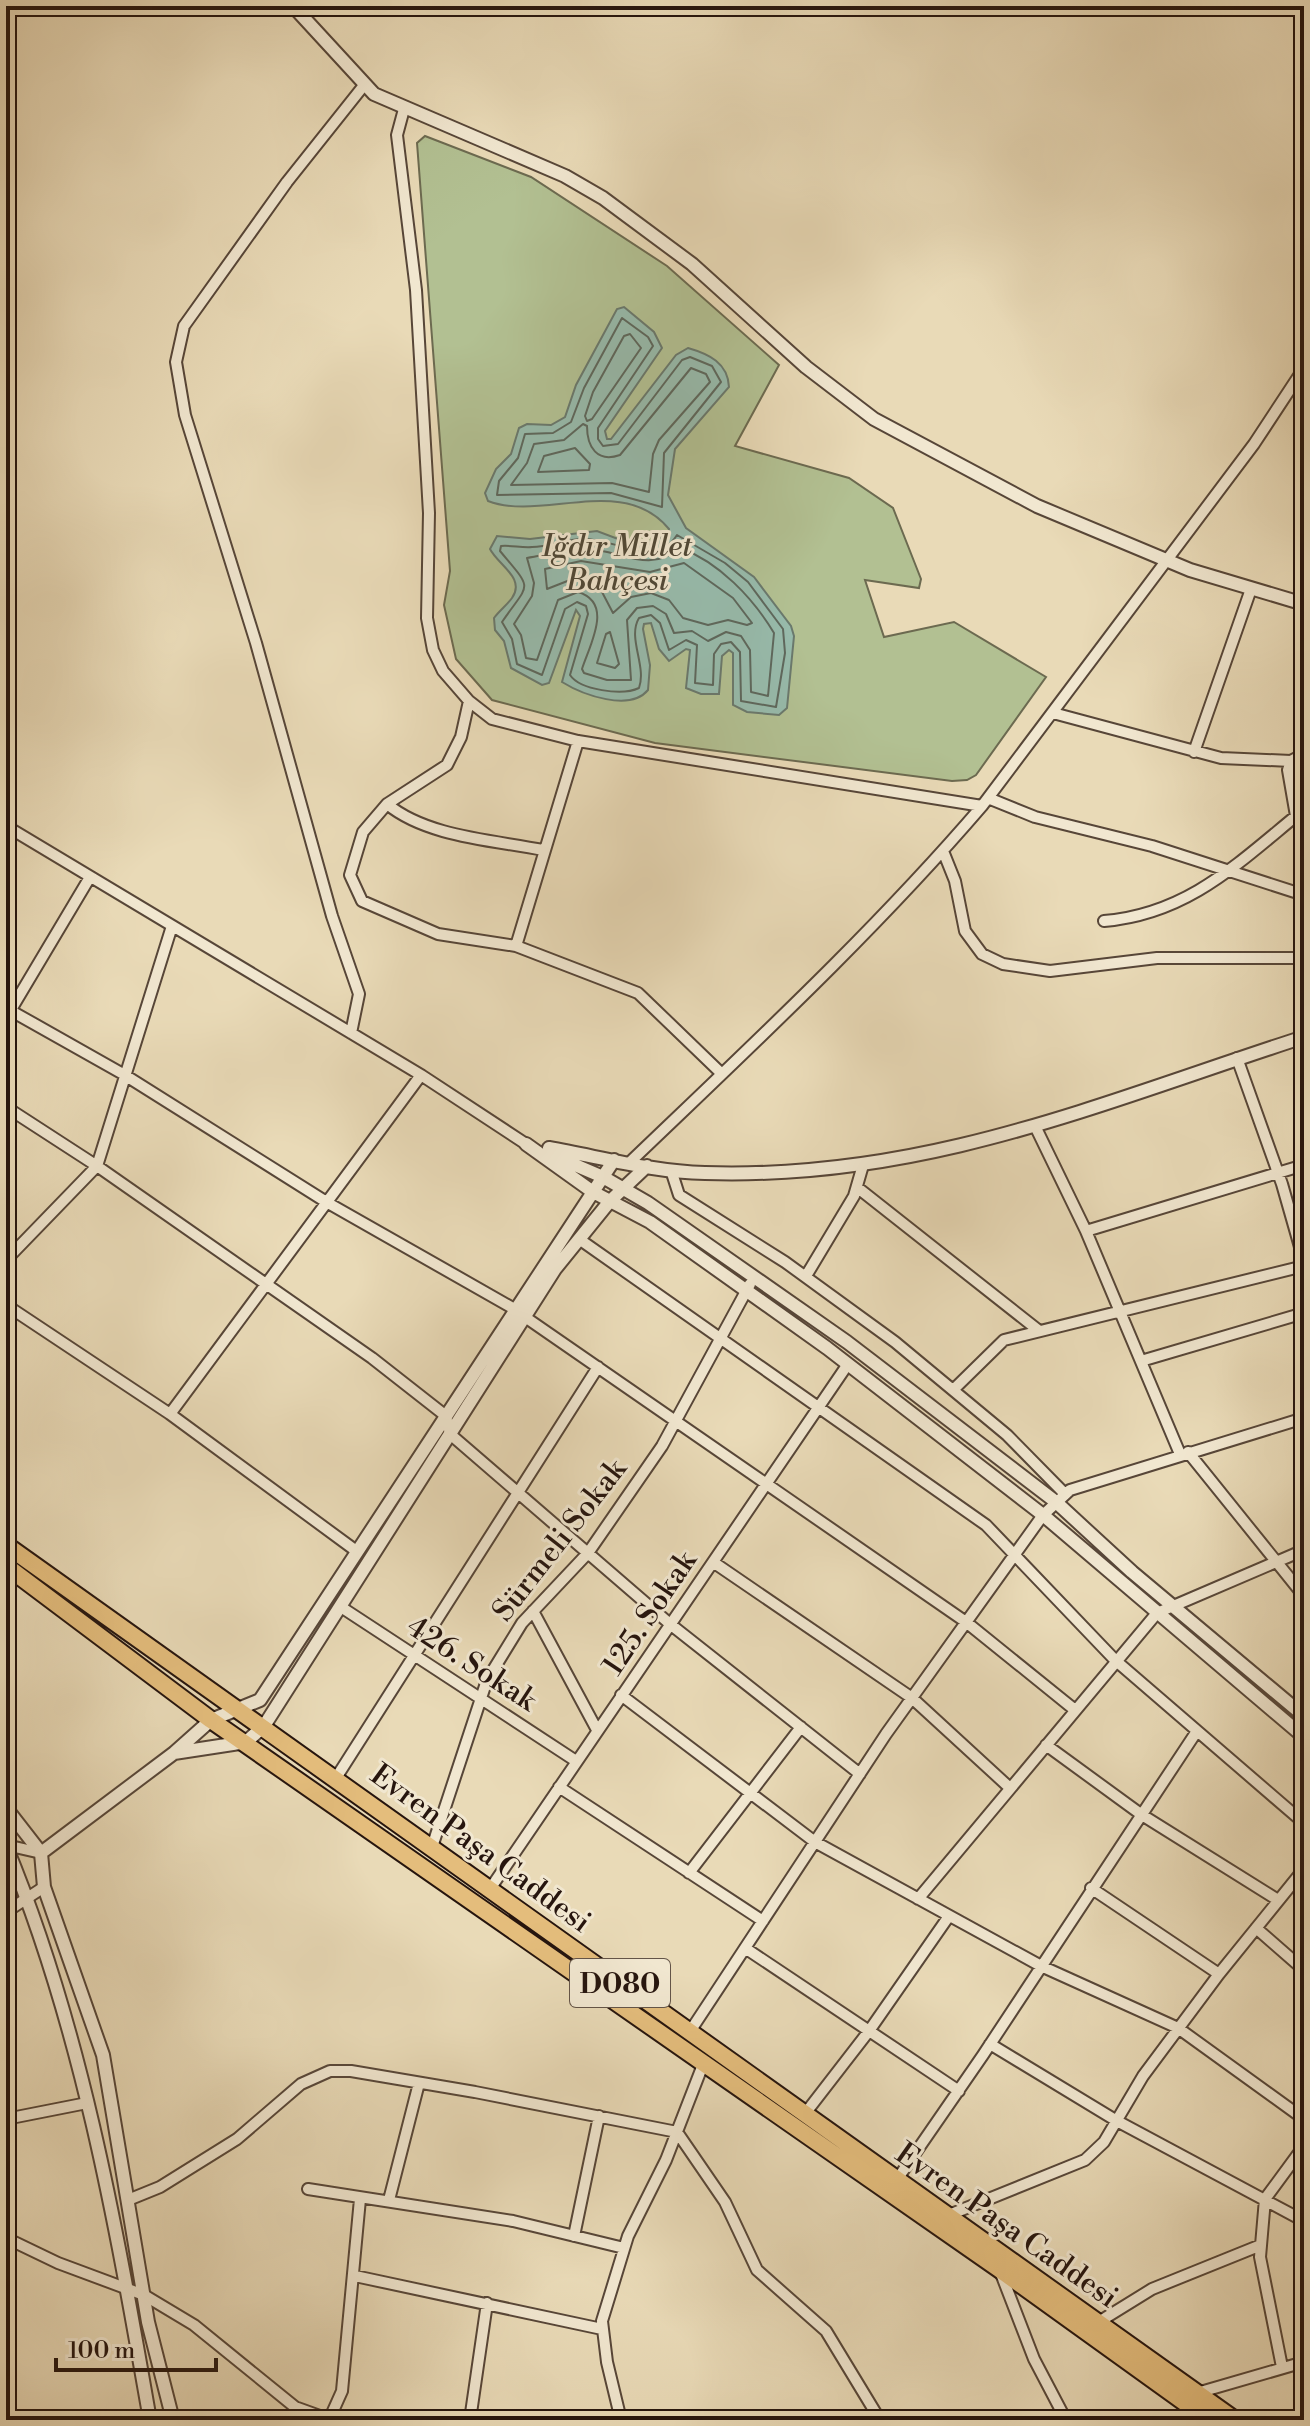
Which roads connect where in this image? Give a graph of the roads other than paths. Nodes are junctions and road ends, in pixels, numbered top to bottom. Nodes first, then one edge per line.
1 (293, 6) edge
2 (365, 84) junction
3 (404, 109) junction
4 (1304, 368) edge
5 (1169, 560) junction
6 (1251, 589) junction
7 (1304, 604) edge
8 (469, 701) junction
9 (1053, 713) junction
10 (578, 741) junction
11 (1194, 752) junction
12 (1304, 754) edge
13 (1291, 761) junction
14 (985, 802) junction
15 (387, 804) junction
16 (1300, 814) edge
17 (6, 826) edge
18 (543, 850) junction
19 (943, 851) junction
20 (1230, 870) junction
21 (90, 877) junction
22 (1304, 895) edge
23 (1104, 921) dead end
24 (172, 926) junction
25 (516, 946) junction
26 (1304, 948) edge
27 (1292, 958) junction
28 (1304, 958) edge
29 (8, 1012) edge
30 (351, 1033) junction
31 (1304, 1037) edge
32 (1237, 1058) junction
33 (123, 1074) junction
34 (722, 1074) junction
35 (421, 1075) junction
36 (6, 1107) edge
37 (1036, 1128) junction
38 (526, 1144) junction
39 (614, 1160) junction
40 (629, 1163) junction
41 (863, 1165) junction
42 (1304, 1165) edge
43 (97, 1166) junction
44 (647, 1166) junction
45 (671, 1170) junction
46 (1278, 1172) junction
47 (603, 1177) junction
48 (858, 1188) junction
49 (623, 1189) junction
50 (593, 1192) junction
51 (610, 1201) junction
52 (328, 1203) junction
53 (1086, 1231) junction
54 (579, 1239) junction
55 (6, 1260) edge
56 (1304, 1264) edge
57 (755, 1276) junction
58 (806, 1276) junction
59 (267, 1283) junction
60 (746, 1290) junction
61 (6, 1305) edge
62 (1304, 1313) edge
63 (521, 1314) junction
64 (1118, 1315) junction
65 (1038, 1330) junction
66 (721, 1339) junction
67 (1141, 1361) junction
68 (848, 1364) junction
69 (598, 1367) junction
70 (953, 1390) junction
71 (820, 1406) junction
72 (170, 1414) junction
73 (446, 1416) junction
74 (1304, 1418) edge
75 (676, 1421) junction
76 (450, 1434) junction
77 (1184, 1453) junction
78 (765, 1486) junction
79 (516, 1491) junction
80 (1061, 1498) junction
81 (1043, 1515) junction
82 (6, 1545) edge
83 (355, 1550) junction
84 (1304, 1550) edge
85 (588, 1553) junction
86 (1015, 1554) junction
87 (713, 1562) junction
88 (1276, 1562) junction
89 (6, 1566) edge
90 (1304, 1596) edge
91 (1172, 1606) junction
92 (341, 1607) junction
93 (533, 1611) junction
94 (1157, 1613) junction
95 (966, 1622) junction
96 (670, 1624) junction
97 (416, 1655) junction
98 (1115, 1660) junction
99 (621, 1695) junction
100 (482, 1697) junction
101 (912, 1698) junction
102 (239, 1709) junction
103 (1075, 1710) junction
104 (1304, 1716) edge
105 (211, 1720) junction
106 (264, 1726) junction
107 (801, 1727) junction
108 (597, 1730) junction
109 (1197, 1731) junction
110 (1304, 1737) edge
111 (246, 1742) junction
112 (1046, 1745) junction
113 (174, 1753) junction
114 (576, 1761) junction
115 (860, 1774) junction
116 (336, 1778) junction
117 (559, 1787) junction
118 (1010, 1788) junction
119 (752, 1795) junction
120 (6, 1808) edge
121 (1142, 1815) junction
122 (1304, 1823) edge
123 (815, 1842) junction
124 (6, 1846) edge
125 (432, 1847) junction
126 (41, 1853) junction
127 (1304, 1869) edge
128 (689, 1873) junction
129 (44, 1887) junction
130 (1091, 1888) junction
131 (490, 1889) junction
132 (27, 1898) junction
133 (918, 1899) junction
134 (1278, 1900) junction
135 (6, 1912) edge
136 (949, 1916) junction
137 (763, 1921) junction
138 (1256, 1928) junction
139 (745, 1948) junction
140 (1041, 1966) junction
141 (1304, 1970) edge
142 (1219, 1974) junction
143 (1178, 2028) junction
144 (869, 2031) junction
145 (689, 2033) junction
146 (990, 2044) junction
147 (704, 2062) junction
148 (419, 2083) junction
149 (959, 2091) junction
150 (87, 2103) junction
151 (804, 2115) junction
152 (599, 2116) junction
153 (6, 2119) edge
154 (1304, 2119) edge
155 (1117, 2121) junction
156 (677, 2132) junction
157 (1304, 2146) edge
158 (896, 2181) junction
159 (308, 2189) dead end
160 (360, 2199) junction
161 (1265, 2199) junction
162 (128, 2200) junction
163 (389, 2200) junction
164 (949, 2215) junction
165 (1304, 2221) edge
166 (574, 2236) junction
167 (6, 2238) edge
168 (1261, 2245) junction
169 (624, 2248) junction
170 (999, 2269) junction
171 (355, 2276) junction
172 (127, 2289) junction
173 (144, 2295) junction
174 (487, 2303) junction
175 (1097, 2323) junction
176 (602, 2329) junction
177 (1304, 2362) edge
178 (1282, 2367) junction
179 (1197, 2393) junction
180 (150, 2420) edge
181 (173, 2420) edge
182 (330, 2420) edge
183 (470, 2420) edge
184 (621, 2420) edge
185 (880, 2420) edge
186 (1066, 2420) edge
187 (1209, 2420) edge
188 (1235, 2420) edge

1 - 2 street
2 - 3 street
2 - 30 street
3 - 5 street
3 - 8 street
4 - 5 street
5 - 6 street
5 - 9 street
6 - 7 street
6 - 11 street
8 - 10 street
8 - 15 street
9 - 11 street
9 - 14 street
10 - 14 street
10 - 18 street
11 - 13 street
12 - 13 street
13 - 16 street
14 - 19 street
14 - 20 street
15 - 18 street
15 - 25 street
16 - 20 street
17 - 21 street
18 - 25 street
19 - 27 street
19 - 34 street
20 - 22 street
20 - 23 street
21 - 24 street
21 - 29 street
24 - 30 street
24 - 33 street
25 - 34 street
26 - 27 street
27 - 28 street
29 - 33 street
30 - 35 street
31 - 32 street
32 - 37 street
32 - 46 street
33 - 43 street
33 - 52 street
34 - 40 street
35 - 38 street
35 - 52 street
36 - 43 street
37 - 41 street
37 - 53 street
38 - 39 street
38 - 47 street
38 - 50 street
39 - 40 street
39 - 47 street
40 - 44 street
41 - 45 street
41 - 48 street
42 - 46 street
43 - 55 street
43 - 59 street
44 - 45 street
44 - 49 street
45 - 58 street
46 - 53 street
46 - 56 street
47 - 49 street
47 - 50 street
48 - 58 street
48 - 65 street
49 - 51 street
49 - 57 street
50 - 51 street
50 - 63 street
51 - 54 street
51 - 60 street
52 - 59 street
52 - 63 street
53 - 64 street
54 - 63 street
54 - 66 street
56 - 64 street
57 - 60 street, Sürmeli Sokak
57 - 80 street
58 - 70 street
59 - 72 street
59 - 73 street
60 - 66 street, Sürmeli Sokak
60 - 68 street
61 - 72 street
62 - 67 street
63 - 69 street
63 - 73 street
63 - 76 street
64 - 65 street
64 - 67 street
65 - 70 street
66 - 71 street
66 - 75 street, Sürmeli Sokak
67 - 77 street
68 - 71 street, 125. Sokak
68 - 81 street
69 - 75 street
69 - 79 street
70 - 80 street
71 - 78 street, 125. Sokak
71 - 86 street
72 - 83 street
73 - 76 street
73 - 83 street
74 - 77 street
75 - 78 street
75 - 85 street, Sürmeli Sokak
76 - 79 street
76 - 92 street
77 - 80 street
77 - 88 street
78 - 87 street, 125. Sokak
78 - 95 street
79 - 85 street
79 - 97 street
80 - 81 street
80 - 91 street
81 - 86 street
81 - 94 street
82 - 102 highway, Evren Paşa Caddesi / D080
83 - 102 street
84 - 88 street
85 - 93 street, Sürmeli Sokak
85 - 96 street
86 - 95 street
86 - 98 street
87 - 96 street, 125. Sokak
87 - 101 street
88 - 90 street
88 - 91 street
89 - 105 highway, Evren Paşa Caddesi / D080
91 - 94 street
91 - 104 street
92 - 97 street, 426. Sokak
92 - 106 street
93 - 100 street, Sürmeli Sokak
93 - 108 street
94 - 98 street
94 - 110 street
95 - 101 street
95 - 103 street
96 - 99 street, 125. Sokak
96 - 107 street
97 - 100 street, 426. Sokak
97 - 116 street
98 - 103 street
98 - 109 street
99 - 108 street, 125. Sokak
99 - 119 street
100 - 114 street, 426. Sokak
100 - 125 street, Sürmeli Sokak
101 - 115 street
101 - 118 street
102 - 105 street
102 - 106 highway, Evren Paşa Caddesi / D080
103 - 112 street
105 - 111 highway, Evren Paşa Caddesi / D080
105 - 113 street
106 - 111 street
106 - 116 highway, Evren Paşa Caddesi / D080
107 - 115 street
107 - 119 street
108 - 114 street, 125. Sokak
109 - 121 street
109 - 122 street
111 - 113 street
111 - 147 highway, Evren Paşa Caddesi / D080
112 - 118 street
112 - 121 street
113 - 126 street
114 - 117 street, 125. Sokak
115 - 123 street
116 - 125 highway, Evren Paşa Caddesi / D080
117 - 128 street
117 - 131 street, 125. Sokak
118 - 133 street
119 - 123 street
119 - 128 street
120 - 126 street
121 - 130 street
121 - 134 street
123 - 133 street
123 - 137 street
124 - 126 street
124 - 132 street
125 - 131 highway, Evren Paşa Caddesi / D080
126 - 129 street
127 - 134 street
128 - 137 street
129 - 132 street
129 - 162 street
130 - 140 street
130 - 142 street
131 - 145 highway, Evren Paşa Caddesi / D080
132 - 135 street
132 - 150 street
133 - 136 street
134 - 138 street
136 - 140 street
136 - 144 street
137 - 139 street
138 - 141 street
138 - 142 street
139 - 144 street
139 - 145 street
140 - 143 street
140 - 146 street
142 - 143 street
143 - 154 street
143 - 155 street
144 - 149 street
144 - 151 street
145 - 151 highway, Evren Paşa Caddesi / D080
146 - 149 street
146 - 155 street
147 - 156 street
147 - 170 highway, Evren Paşa Caddesi / D080
148 - 152 street
148 - 162 street
148 - 163 street
149 - 158 street
150 - 153 street
150 - 172 street
151 - 158 highway, Evren Paşa Caddesi / D080
152 - 156 street
152 - 166 street
155 - 161 street
155 - 164 street
156 - 169 street
156 - 185 street
157 - 161 street
158 - 164 highway, Evren Paşa Caddesi / D080
159 - 160 street
160 - 163 street
160 - 171 street
161 - 165 street
161 - 168 street
162 - 173 street
163 - 166 street
164 - 175 highway, Evren Paşa Caddesi / D080
166 - 169 street
167 - 172 street
168 - 175 street
168 - 178 street
169 - 176 street
170 - 186 street
170 - 187 highway, Evren Paşa Caddesi / D080
171 - 174 street
171 - 182 street
172 - 173 street
172 - 180 street
173 - 181 street
173 - 182 street
174 - 176 street
174 - 183 street
175 - 179 highway, Evren Paşa Caddesi / D080
176 - 184 street
177 - 178 street
178 - 179 street
179 - 188 highway, Evren Paşa Caddesi / D080

